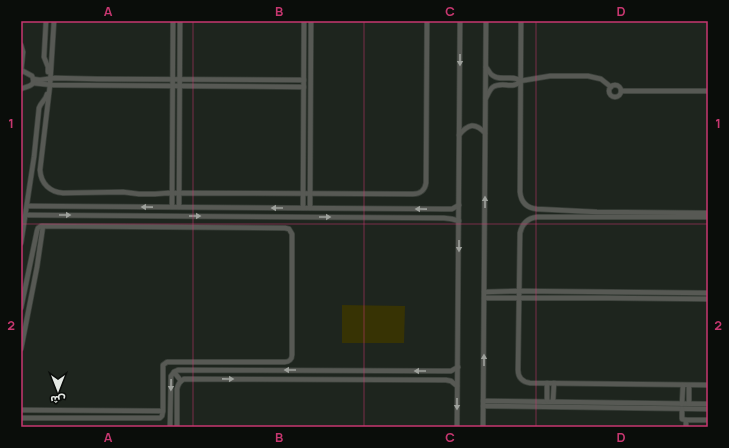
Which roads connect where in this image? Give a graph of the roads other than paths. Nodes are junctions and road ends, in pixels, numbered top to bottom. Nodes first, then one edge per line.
1 (46, 21) edge
2 (54, 21) edge
3 (173, 21) edge
4 (180, 21) edge
5 (304, 21) edge
6 (311, 21) edge
7 (427, 21) edge
8 (460, 21) edge
9 (486, 21) edge
10 (521, 21) edge
11 (21, 45) edge
12 (486, 67) junction
13 (21, 71) edge
14 (503, 78) junction
15 (173, 79) junction
16 (180, 79) junction
17 (304, 80) junction
18 (33, 81) junction
19 (520, 81) junction
20 (49, 82) junction
21 (503, 85) junction
22 (173, 86) junction
23 (180, 86) junction
24 (304, 87) junction
25 (611, 87) junction
26 (21, 89) edge
27 (622, 91) junction
28 (708, 91) edge
29 (485, 99) junction
30 (485, 134) junction
31 (459, 135) junction
32 (172, 193) junction
33 (179, 193) junction
34 (303, 194) junction
35 (310, 194) junction
36 (27, 206) junction
37 (459, 206) junction
38 (98, 207) junction
39 (172, 207) junction
40 (179, 207) junction
41 (249, 208) junction
42 (303, 208) junction
43 (310, 208) junction
44 (378, 208) junction
45 (708, 213) edge
46 (26, 215) junction
47 (98, 216) junction
48 (249, 217) junction
49 (378, 217) junction
50 (708, 217) edge
51 (459, 221) junction
52 (43, 226) junction
53 (21, 243) edge
54 (30, 265) junction
55 (37, 267) junction
56 (519, 291) junction
57 (484, 292) junction
58 (708, 293) edge
59 (484, 298) junction
60 (519, 298) junction
61 (708, 299) edge
62 (21, 308) edge
63 (21, 349) edge
64 (458, 367) junction
65 (202, 370) junction
66 (399, 371) junction
67 (174, 372) junction
68 (202, 379) junction
69 (399, 380) junction
70 (181, 381) junction
71 (547, 383) junction
72 (554, 383) junction
73 (683, 385) junction
74 (689, 385) junction
75 (708, 385) edge
76 (457, 386) junction
77 (547, 401) junction
78 (553, 401) junction
79 (483, 404) junction
80 (708, 404) edge
81 (682, 406) junction
82 (689, 406) junction
83 (708, 409) edge
84 (21, 410) edge
85 (163, 411) junction
86 (21, 418) edge
87 (687, 420) junction
88 (708, 420) edge
89 (170, 427) edge
90 (177, 427) edge
91 (457, 427) edge
92 (483, 427) edge
93 (686, 427) edge

1 - 20 street
2 - 20 street
3 - 15 street
4 - 16 street
5 - 17 street
6 - 35 street
7 - 35 street
8 -> 31 street
9 - 12 street
10 - 19 street
11 - 13 street
12 - 14 street
12 - 29 street
13 - 18 street
14 - 19 street
14 - 21 street
15 - 16 street
15 - 20 street
15 - 22 street
16 - 17 street
16 - 23 street
17 - 24 street
18 - 20 street
18 - 26 street
19 - 21 street
19 - 25 street
19 - 45 street
20 - 22 street
20 - 32 street
20 - 36 street
21 - 29 street
22 - 23 street
22 - 32 street
23 - 24 street
23 - 33 street
24 - 34 street
25 - 27 street
25 - 27 street
27 - 28 street
29 - 30 street
30 - 31 street
57 -> 30 street
31 - 37 street
32 - 33 street
32 - 39 street
33 - 34 street
33 - 40 street
34 - 35 street
34 - 42 street
35 - 43 street
36 - 38 street
36 - 46 street
37 -> 44 street
37 - 51 street
39 -> 38 street
38 - 47 street
39 - 40 street
40 - 41 street
42 -> 41 street
41 - 48 street
42 - 43 street
43 - 44 street
44 - 49 street
46 -> 47 street
46 - 53 street
47 -> 48 street
48 -> 49 street
49 - 51 street
50 - 56 street
51 -> 64 street
52 - 54 street
52 - 55 street
52 - 85 street
54 - 55 street
54 - 62 street
55 - 63 street
56 - 57 street
56 - 58 street
56 - 60 street
57 - 59 street
59 - 60 street
79 -> 59 street
60 - 61 street
60 - 71 street
64 -> 66 street
64 - 76 street
66 -> 65 street
65 - 67 street
65 - 68 street
66 - 69 street
67 - 70 street
67 -> 89 street
68 -> 69 street
68 - 70 street
69 - 76 street
70 - 90 street
71 - 72 street
71 - 77 street
72 - 73 street
72 - 78 street
73 - 74 street
73 - 81 street
74 - 75 street
74 - 82 street
76 -> 91 street
77 - 78 street
77 - 79 street
78 - 81 street
79 - 81 street
79 - 92 street
80 - 82 street
81 - 82 street
81 - 87 street
82 - 83 street
82 - 87 street
84 - 85 street
85 - 86 street
87 - 88 street
87 - 93 street

